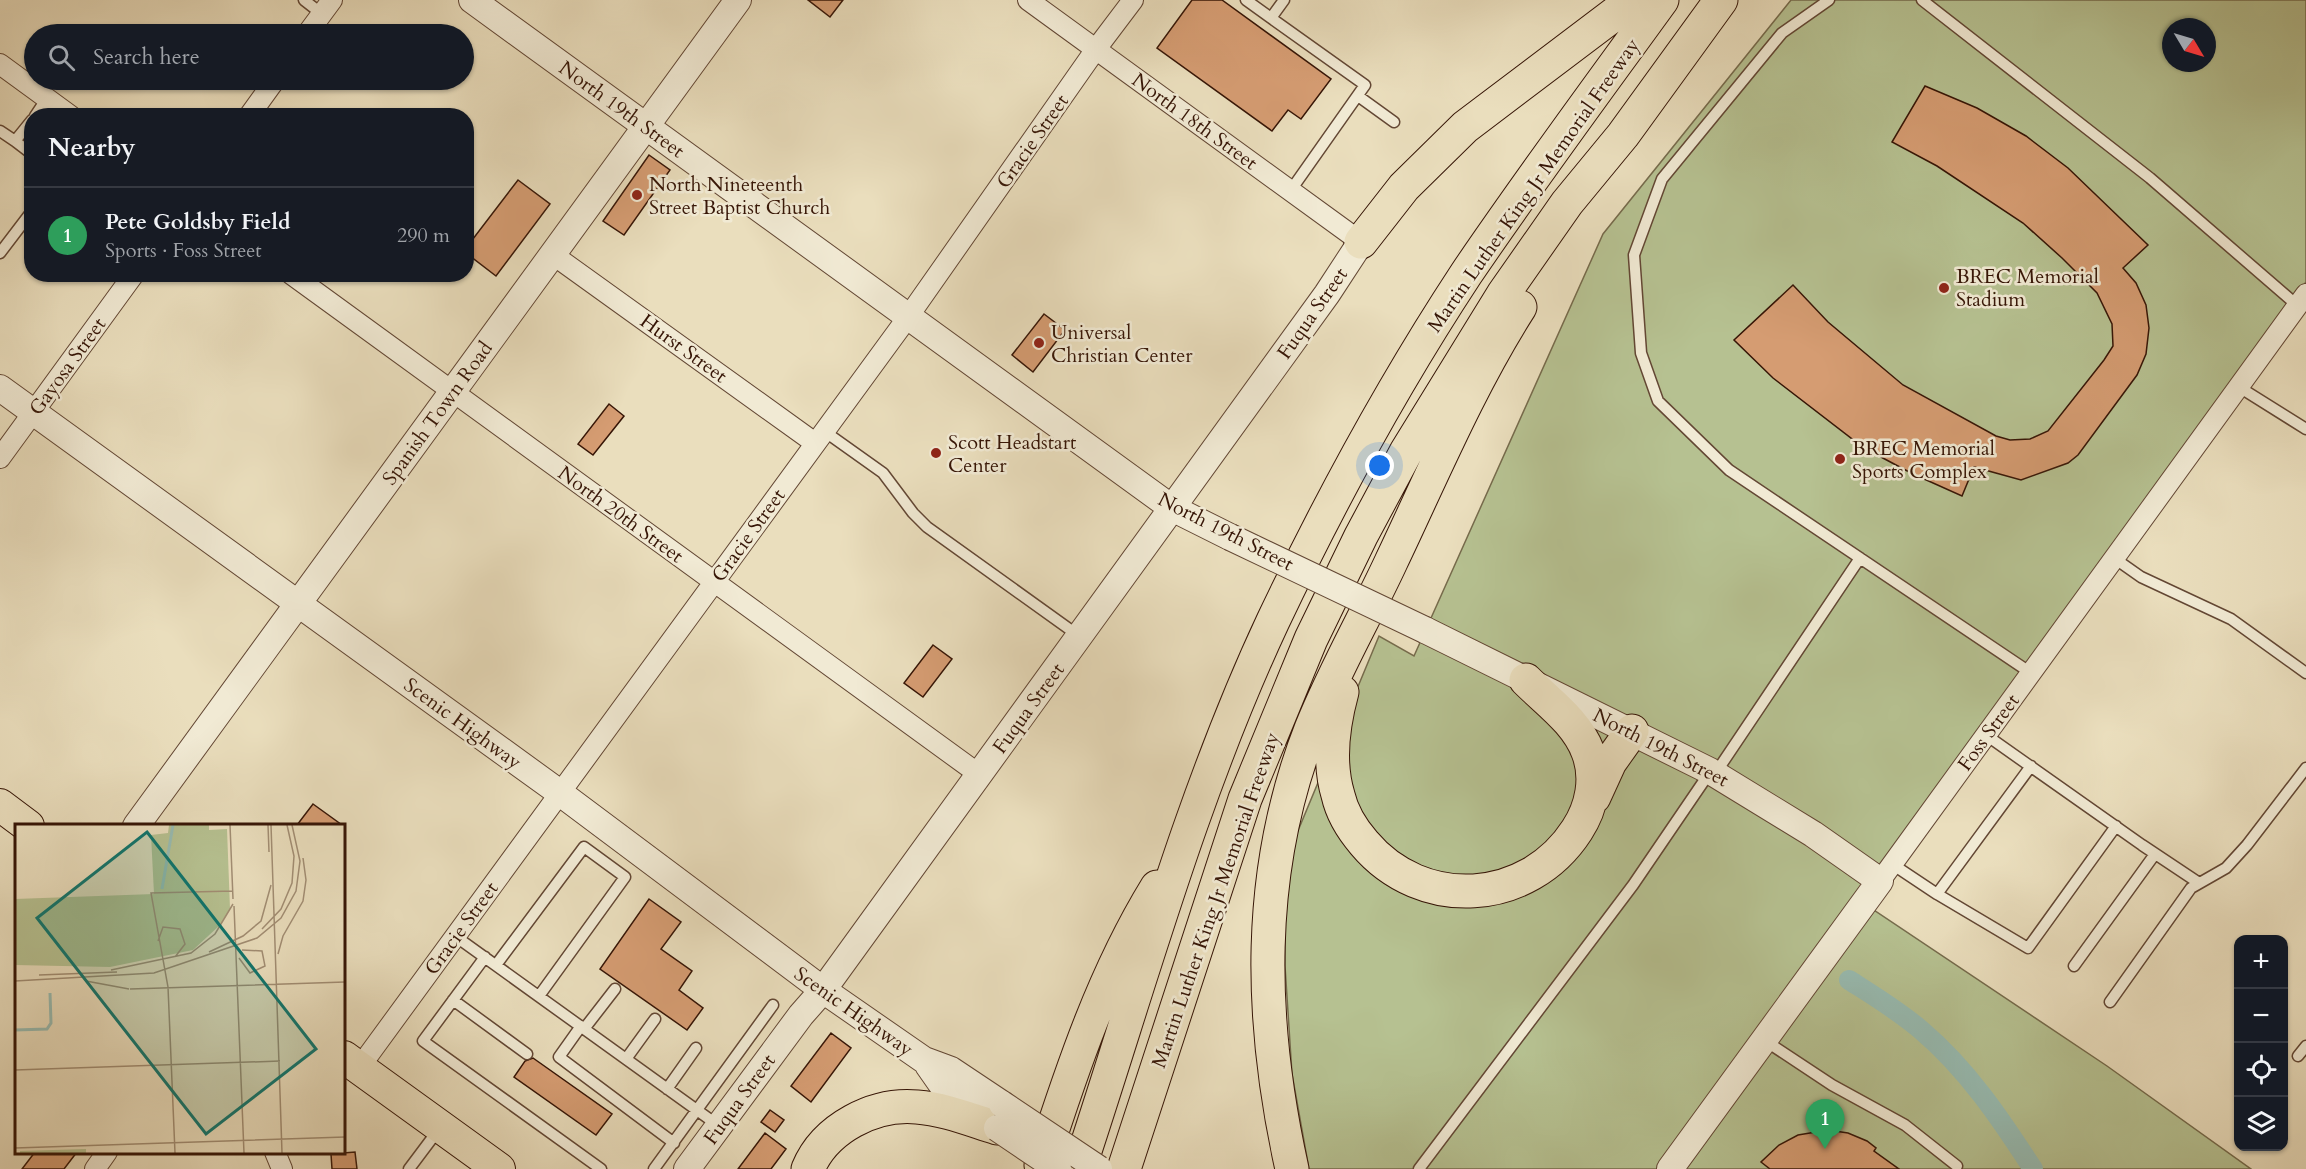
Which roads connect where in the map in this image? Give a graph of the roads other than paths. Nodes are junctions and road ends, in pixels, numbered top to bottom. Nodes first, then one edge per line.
1 (304, 0) edge
2 (472, 0) edge
3 (738, 0) edge
4 (1028, 0) edge
5 (1133, 0) edge
6 (1246, 0) edge
7 (1284, 0) edge
8 (1633, 0) edge
9 (1662, 0) edge
10 (1721, 0) edge
11 (1829, 0) edge
12 (1922, 0) edge
13 (327, 7) edge
14 (1271, 18) junction
15 (314, 24) edge
16 (1096, 49) junction
17 (0, 64) edge
18 (24, 81) edge
19 (37, 90) edge
20 (268, 90) edge
21 (1358, 96) junction
22 (48, 98) junction
23 (41, 108) edge
24 (61, 108) edge
25 (255, 108) edge
26 (1394, 122) dead end
27 (647, 127) junction
28 (24, 130) edge
29 (0, 131) edge
30 (1623, 135) junction
31 (15, 141) junction
32 (24, 148) edge
33 (1291, 190) junction
34 (24, 222) edge
35 (1362, 242) junction
36 (0, 253) edge
37 (552, 254) junction
38 (128, 282) edge
39 (302, 282) edge
40 (2303, 304) edge
41 (908, 317) junction
42 (2239, 387) junction
43 (0, 388) edge
44 (453, 391) junction
45 (33, 412) junction
46 (2306, 429) edge
47 (820, 437) junction
48 (0, 458) edge
49 (1172, 508) junction
50 (1860, 558) junction
51 (2114, 558) junction
52 (1389, 568) junction
53 (714, 582) junction
54 (298, 603) junction
55 (1079, 637) junction
56 (2031, 673) junction
57 (2306, 673) edge
58 (1526, 680) junction
59 (1632, 731) junction
60 (1986, 735) junction
61 (2031, 766) junction
62 (2306, 768) edge
63 (1712, 773) junction
64 (980, 775) junction
65 (560, 794) junction
66 (1587, 813) junction
67 (137, 824) edge
68 (2116, 826) junction
69 (1189, 834) junction
70 (2155, 854) junction
71 (1886, 872) junction
72 (2199, 883) junction
73 (1937, 894) junction
74 (455, 936) junction
75 (485, 957) junction
76 (1192, 960) junction
77 (496, 965) junction
78 (2074, 966) dead end
79 (615, 989) dead end
80 (823, 990) junction
81 (539, 996) junction
82 (453, 1000) junction
83 (2110, 1002) dead end
84 (773, 1005) dead end
85 (655, 1019) dead end
86 (583, 1028) junction
87 (1764, 1040) junction
88 (2306, 1046) edge
89 (696, 1048) dead end
90 (528, 1054) dead end
91 (2298, 1056) dead end
92 (626, 1059) junction
93 (351, 1062) edge
94 (667, 1089) junction
95 (698, 1111) junction
96 (999, 1116) junction
97 (441, 1126) junction
98 (719, 1126) junction
99 (674, 1143) junction
100 (106, 1154) edge
101 (276, 1154) edge
102 (1957, 1167) dead end
103 (95, 1169) edge
104 (282, 1169) edge
105 (409, 1169) edge
106 (499, 1169) edge
107 (601, 1169) edge
108 (654, 1169) edge
109 (687, 1169) edge
110 (808, 1169) edge
111 (1040, 1169) edge
112 (1058, 1169) edge
113 (1079, 1169) edge
114 (1099, 1169) edge
115 (1124, 1169) edge
116 (1145, 1169) edge
117 (1292, 1169) edge
118 (1419, 1169) edge
119 (1670, 1169) edge

1 - 13 lane
2 - 27 street, North 19th Street
3 - 27 street, Spanish Town Road
4 - 16 street, North 18th Street
5 - 16 street, Gracie Street
6 - 14 lane
7 - 14 lane
8 - 35 highway
9 - 69 highway, Martin Luther King Jr Memorial Freeway
10 - 30 highway, Martin Luther King Jr Memorial Freeway
11 - 50 lane
12 - 40 lane
13 - 15 street
14 - 21 lane
16 - 33 street, North 18th Street
16 - 41 street, Gracie Street
17 - 18 street
19 - 22 street
20 - 25 street
21 - 26 lane
21 - 33 lane
22 - 23 lane
22 - 24 street
27 - 37 street, Spanish Town Road
27 - 41 street, North 19th Street
28 - 31 lane
29 - 31 lane
30 - 52 highway
30 - 76 highway, Martin Luther King Jr Memorial Freeway
31 - 32 lane
33 - 35 street, North 18th Street
34 - 36 lane
35 - 49 street, Fuqua Street
37 - 44 street, Spanish Town Road
37 - 47 street, Hurst Street
38 - 45 street, Gayosa Street
39 - 44 street, North 20th Street
40 - 42 street, Foss Street
41 - 47 street, Gracie Street
41 - 49 street, North 19th Street
42 - 46 lane
42 - 51 street, Foss Street
43 - 45 street, Scenic Highway
44 - 53 street, North 20th Street
44 - 54 street, Spanish Town Road
45 - 48 street, Gayosa Street
45 - 54 street, Scenic Highway
47 - 53 street, Gracie Street
47 - 55 lane
49 - 55 street, Fuqua Street
49 - 58 street, North 19th Street, bridge
50 - 56 lane
50 - 63 lane
51 - 56 street, Foss Street
51 - 57 lane
52 - 66 highway
52 - 117 highway
53 - 64 street, North 20th Street
53 - 65 street, Gracie Street
54 - 65 street, Scenic Highway
54 - 67 street, Spanish Town Road
55 - 64 street, Fuqua Street
56 - 60 street, Foss Street
58 - 59 street, North 19th Street
58 - 66 highway
59 - 63 street, North 19th Street
59 - 66 highway
60 - 61 lane
60 - 71 street, Foss Street
61 - 68 lane
61 - 73 lane
62 - 72 lane
63 - 71 street, North 19th Street
63 - 118 lane
64 - 80 street, Fuqua Street
65 - 74 street, Gracie Street
65 - 80 street, Scenic Highway
68 - 70 lane
68 - 73 lane
69 - 111 highway
69 - 113 highway, Martin Luther King Jr Memorial Freeway
70 - 72 lane
70 - 78 lane
71 - 73 lane
71 - 87 street, Foss Street
72 - 83 lane
74 - 75 lane
74 - 93 street, Gracie Street
75 - 77 lane
75 - 82 lane
76 - 115 highway, Martin Luther King Jr Memorial Freeway
76 - 116 highway
77 - 81 lane
77 - 81 lane
79 - 86 lane
80 - 96 street, Scenic Highway
80 - 98 street, Fuqua Street
81 - 86 lane
82 - 90 lane
82 - 107 lane
84 - 95 lane
85 - 92 lane
86 - 92 lane
86 - 99 lane
87 - 102 lane
87 - 119 street, Foss Street
88 - 91 lane
89 - 94 lane
92 - 94 lane
93 - 97 main road
94 - 95 lane
95 - 98 lane
95 - 99 lane
96 - 110 highway
96 - 112 street, Scenic Highway, bridge
96 - 114 street, Scenic Highway, bridge
97 - 105 lane
97 - 106 main road
98 - 109 street, Fuqua Street
99 - 108 lane
100 - 103 street
101 - 104 street

